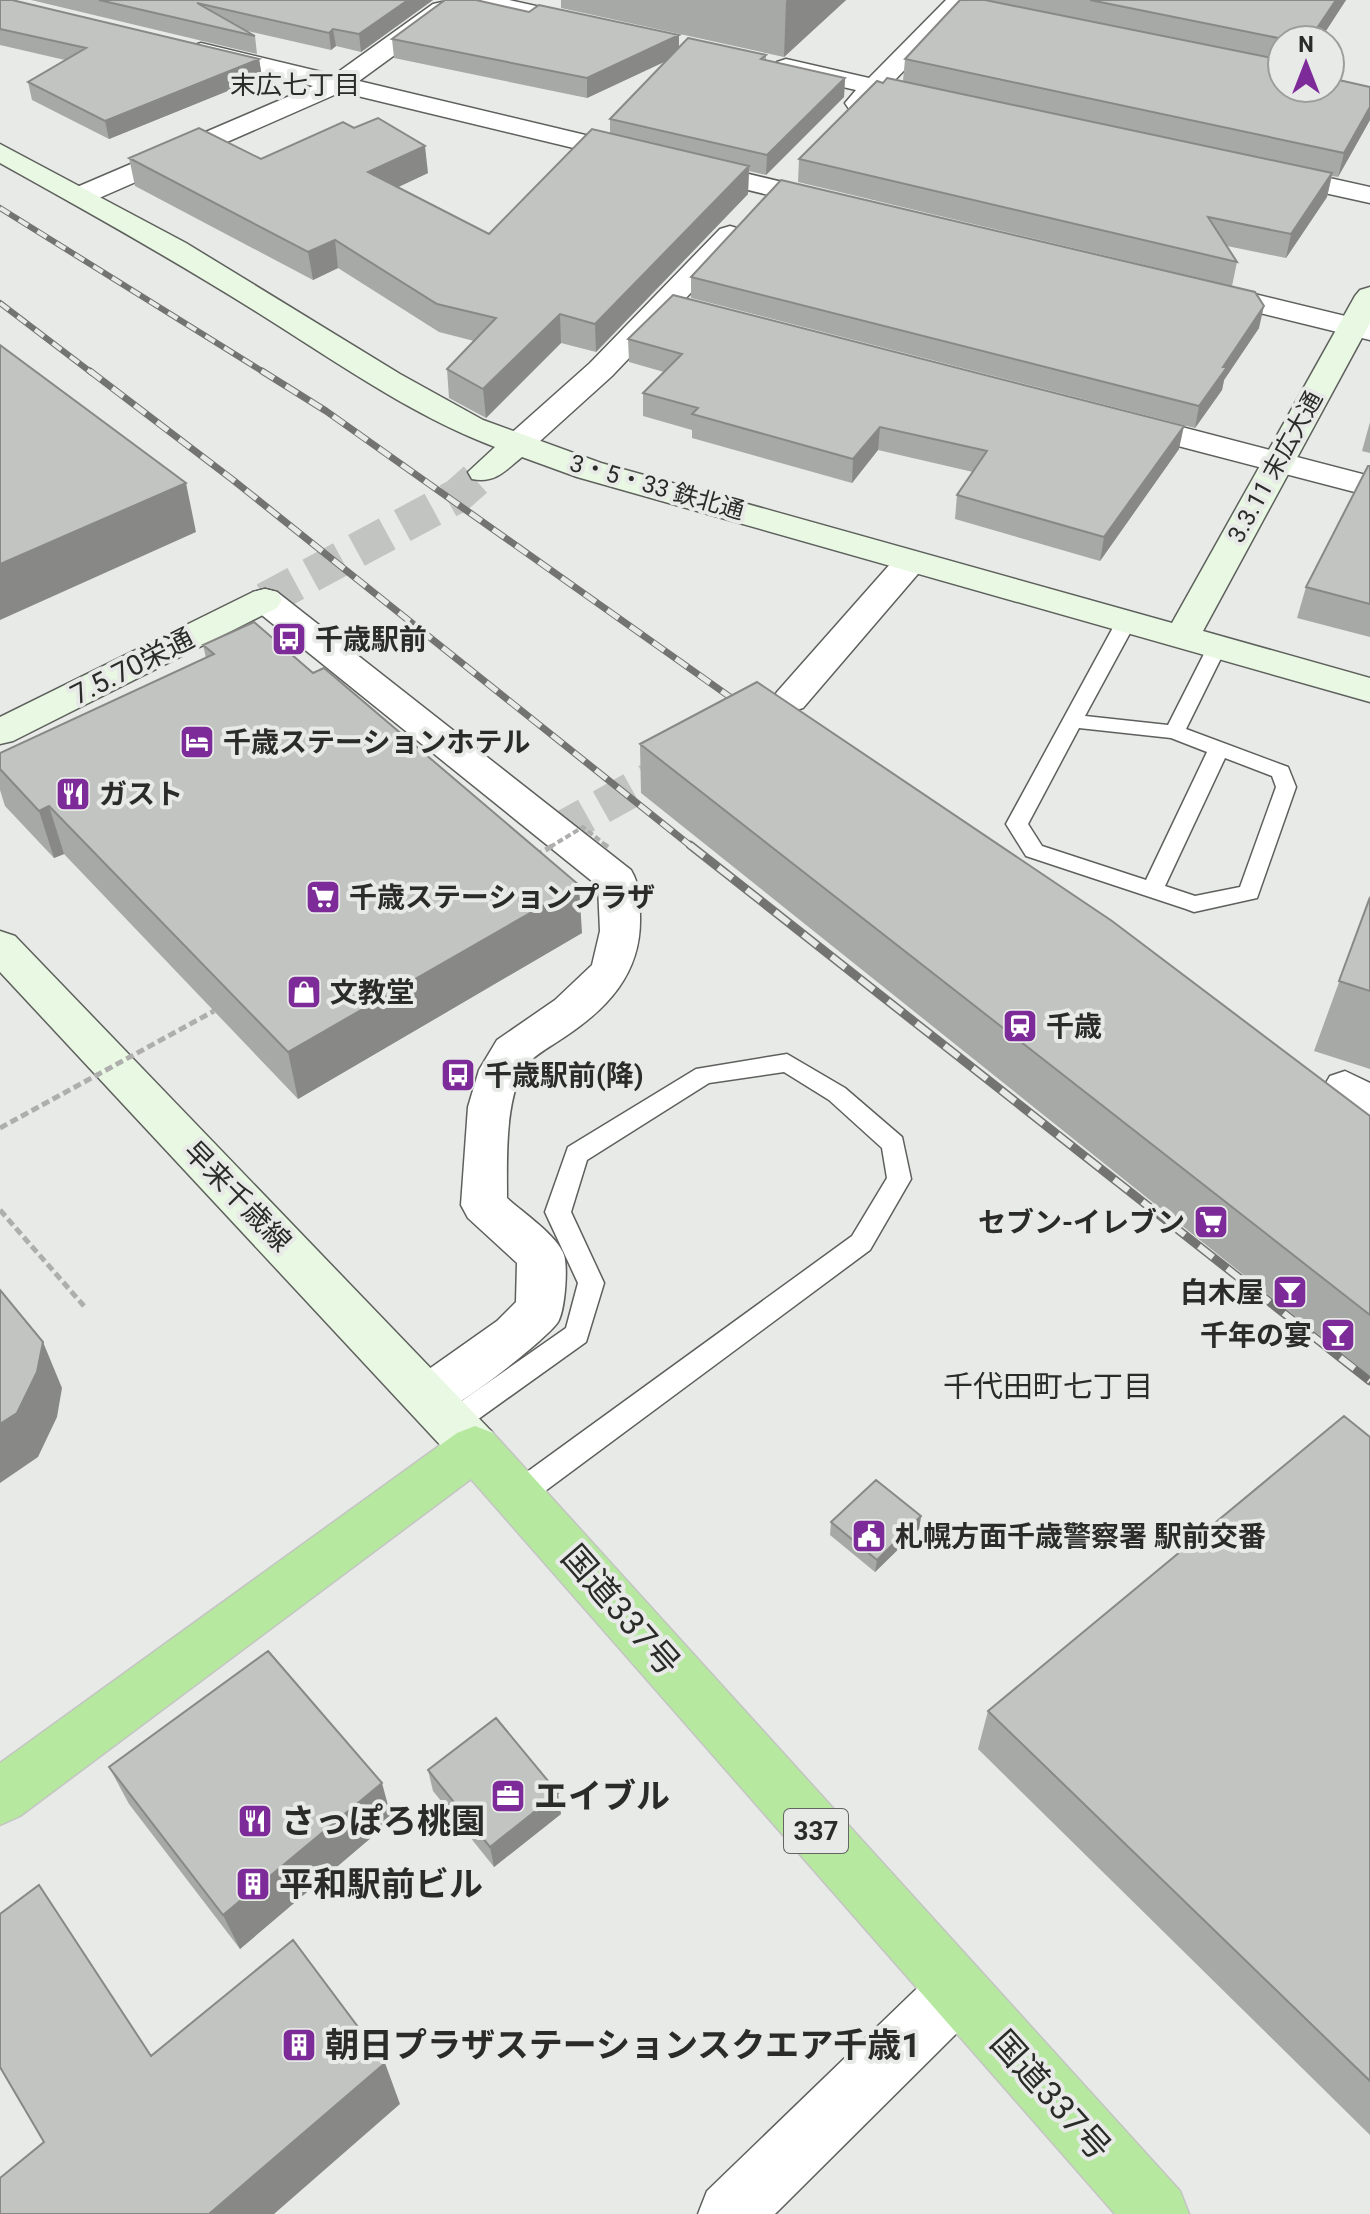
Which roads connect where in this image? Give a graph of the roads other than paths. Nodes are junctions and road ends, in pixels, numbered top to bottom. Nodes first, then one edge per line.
1 (454, 0) edge
2 (476, 0) edge
3 (921, 0) edge
4 (966, 7) edge
5 (614, 30) edge
6 (170, 44) edge
7 (767, 63) edge
8 (339, 84) junction
9 (874, 87) junction
10 (952, 103) edge
11 (841, 120) edge
12 (0, 152) edge
13 (795, 166) dead end
14 (1246, 168) edge
15 (773, 188) junction
16 (1370, 195) edge
17 (80, 196) junction
18 (864, 210) edge
19 (1183, 286) edge
20 (1370, 296) edge
21 (667, 304) junction
22 (698, 312) edge
23 (1362, 329) edge
24 (1097, 415) edge
25 (518, 444) junction
26 (1278, 462) junction
27 (484, 472) tunnel mouth
28 (1370, 486) edge
29 (911, 561) junction
30 (1126, 622) junction
31 (1181, 639) junction
32 (1216, 648) junction
33 (1370, 690) edge
34 (790, 700) edge
35 (1071, 721) junction
36 (0, 732) edge
37 (1174, 732) junction
38 (1219, 749) junction
39 (1152, 891) junction
40 (0, 946) edge
41 (452, 1422) junction
42 (519, 1494) junction
43 (0, 1797) edge
44 (957, 1991) junction
45 (730, 2214) edge
46 (1157, 2214) edge

1 - 8 street
2 - 5 street
3 - 4 street
4 - 9 street
6 - 8 street
7 - 9 street
8 - 15 street
8 - 17 street
9 - 10 street
9 - 11 street
12 - 17 street, 3・5・33 鉄北通
13 - 15 street
14 - 16 street
15 - 18 street
15 - 21 street
17 - 25 street, 3・5・33 鉄北通
19 - 23 street
20 - 23 street, 3.3.11 末広大通
21 - 22 street
21 - 25 street
23 - 26 street, 3.3.11 末広大通
24 - 26 street
25 - 27 street
25 - 29 street, 3・5・33 鉄北通
26 - 28 street
26 - 31 street, 3.3.11 末広大通
29 - 30 street, 3・5・33 鉄北通
29 - 34 street
30 - 31 street, 3・5・33 鉄北通
30 - 35 lane
31 - 32 street, 3・5・33 鉄北通
32 - 33 street, 3・5・33 鉄北通
32 - 37 lane
35 - 37 lane
35 - 39 lane
36 - 41 street, 7.5.70栄通
37 - 38 lane
38 - 39 lane
38 - 39 lane
40 - 41 street, 早来千歳線
41 - 42 highway, 国道337号 / 337
41 - 42 lane
41 - 43 highway
42 - 44 highway, 国道337号 / 337
44 - 45 street
44 - 46 highway, 国道337号 / 337

